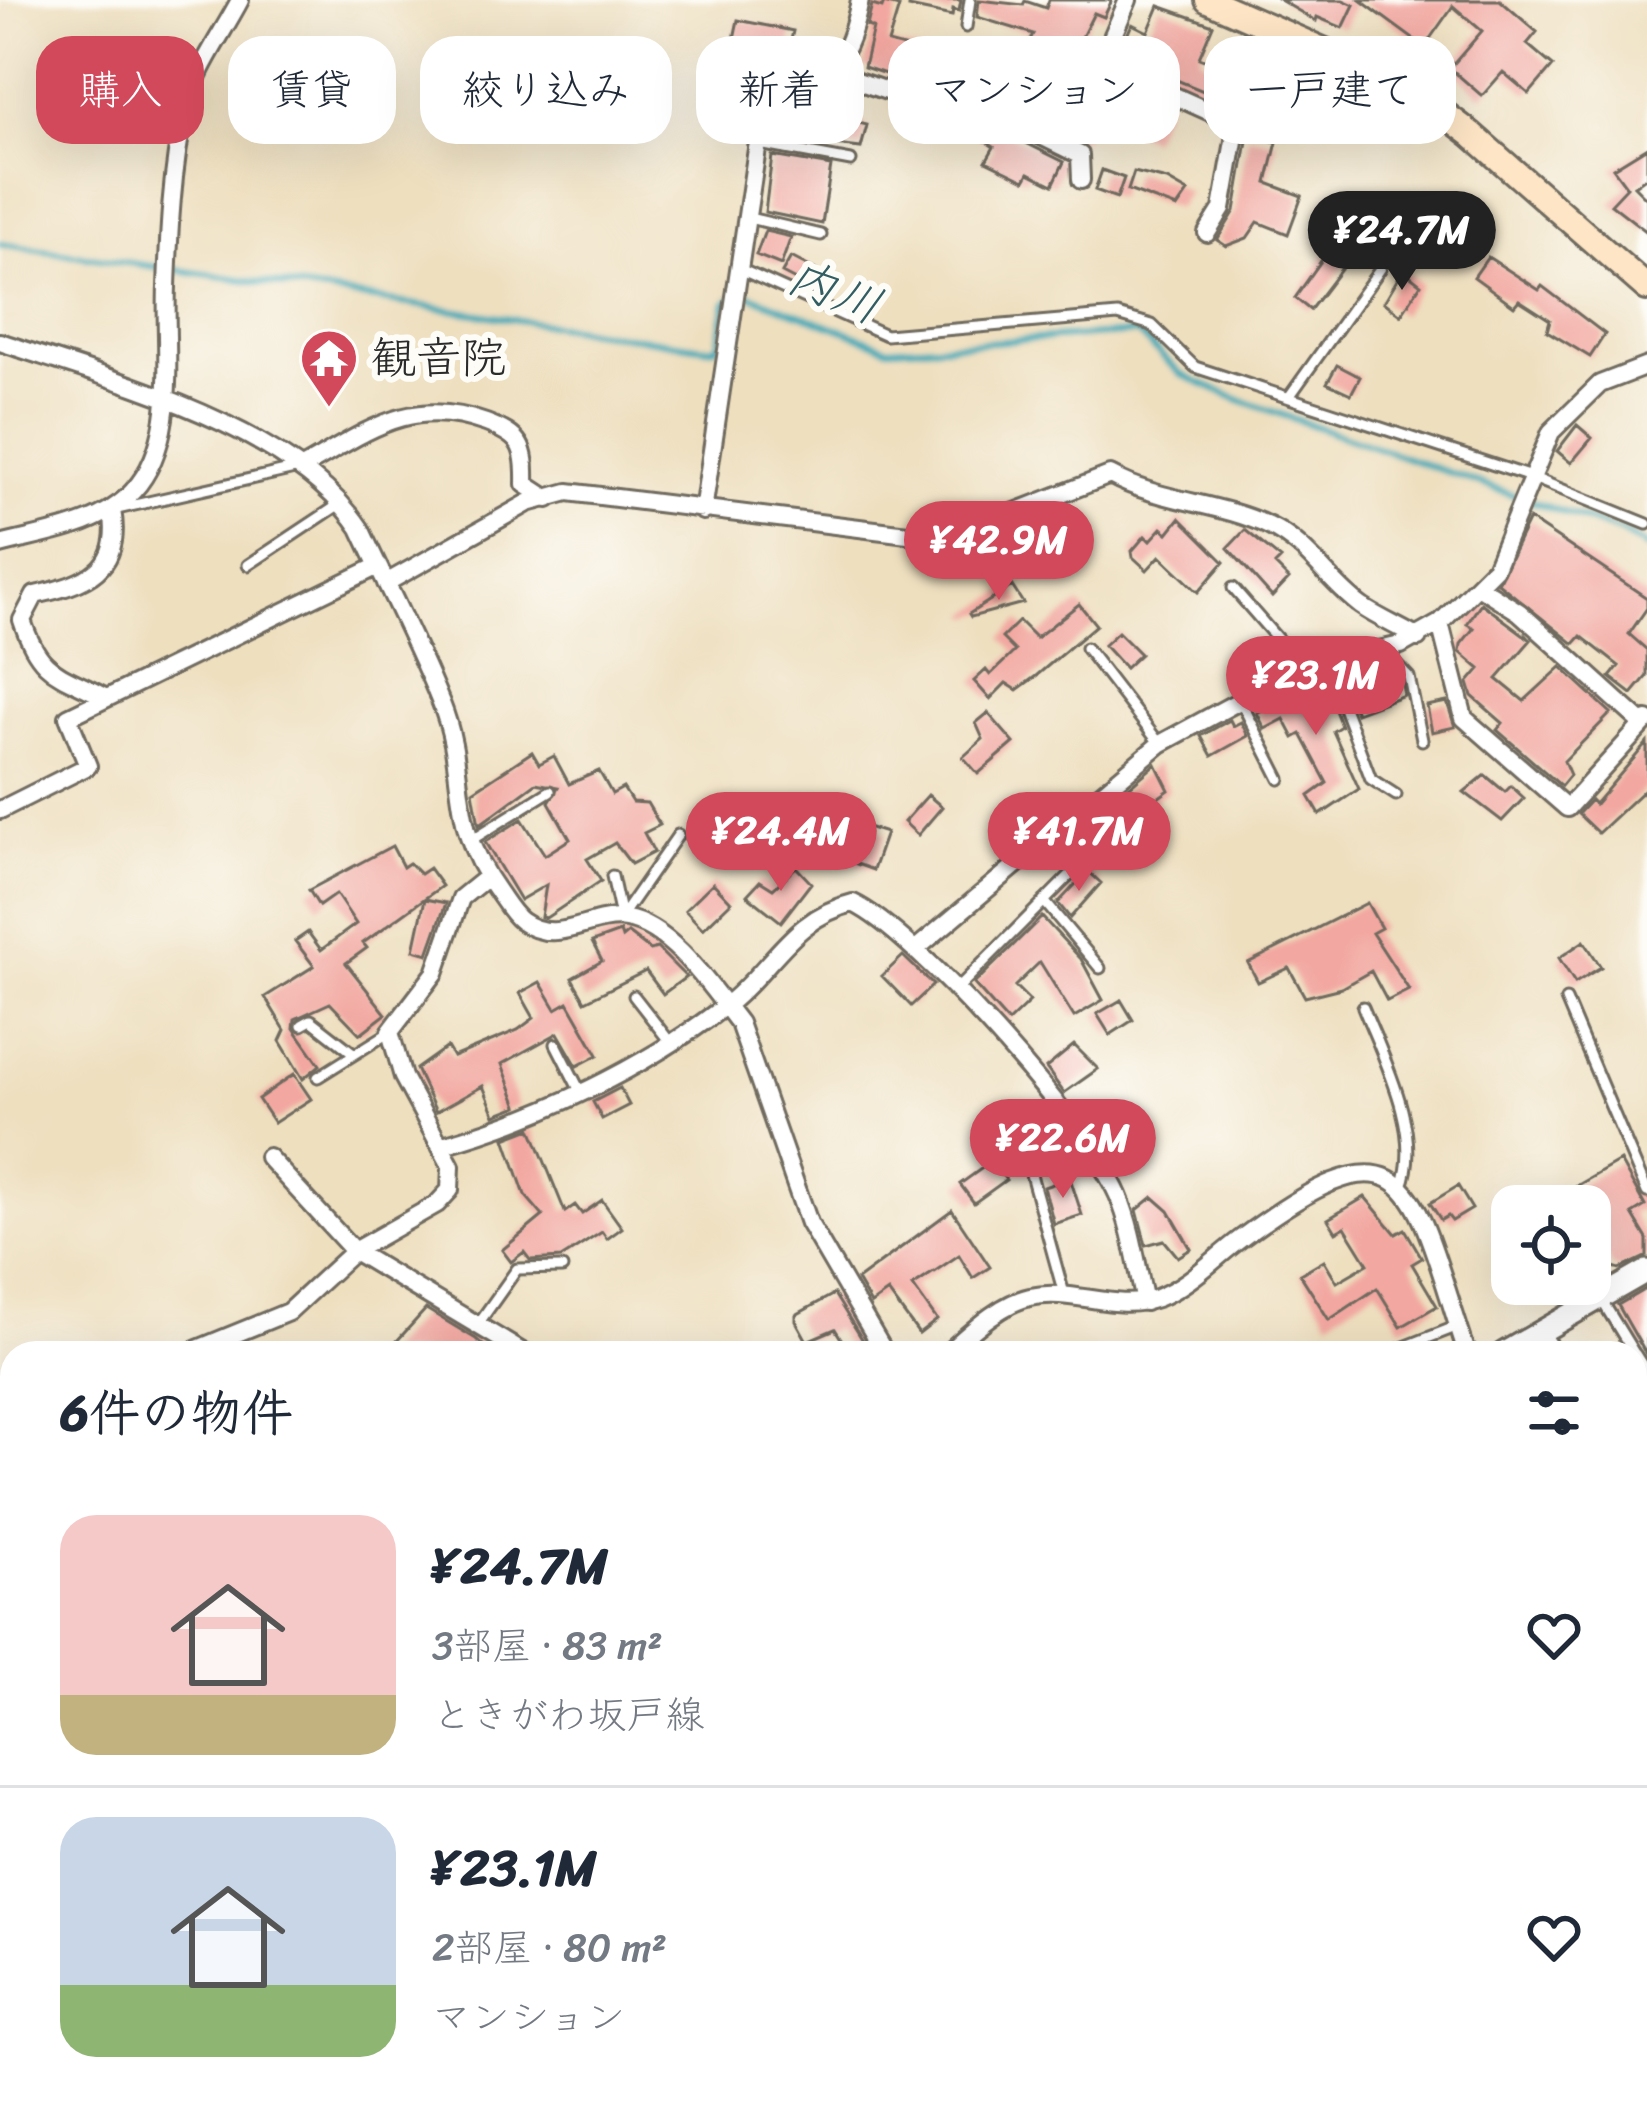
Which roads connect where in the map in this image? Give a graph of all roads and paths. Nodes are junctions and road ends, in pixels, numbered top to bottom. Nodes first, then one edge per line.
1 (240, 0) edge
2 (860, 0) edge
3 (970, 0) edge
4 (1128, 0) edge
5 (1208, 0) edge
6 (965, 27) dead end
7 (853, 36) edge
8 (1113, 36) edge
9 (864, 83) edge
10 (1180, 98) edge
11 (759, 144) joint
12 (851, 161) dead end
13 (1081, 180) dead end
14 (749, 218) junction
15 (1207, 233) dead end
16 (821, 235) dead end
17 (1382, 268) dead end
18 (740, 269) junction
19 (1647, 288) edge
20 (0, 342) edge
21 (1647, 366) edge
22 (165, 397) junction
23 (1288, 397) junction
24 (304, 467) junction
25 (1531, 477) junction
26 (548, 499) junction
27 (343, 502) junction
28 (112, 510) junction
29 (704, 511) junction
30 (1647, 524) edge
31 (0, 545) edge
32 (248, 565) dead end
33 (382, 574) junction
34 (1478, 586) junction
35 (1233, 588) dead end
36 (1440, 623) junction
37 (1418, 638) junction
38 (1086, 649) dead end
39 (1382, 649) junction
40 (1325, 658) junction
41 (1302, 667) junction
42 (106, 698) junction
43 (1240, 700) junction
44 (1645, 722) edge
45 (1422, 740) dead end
46 (1160, 744) junction
47 (1280, 779) dead end
48 (550, 791) dead end
49 (1396, 795) dead end
50 (0, 810) edge
51 (678, 835) dead end
52 (466, 843) junction
53 (1083, 862) dead end
54 (612, 876) dead end
55 (487, 877) junction
56 (1044, 902) junction
57 (621, 917) junction
58 (916, 949) junction
59 (1100, 968) dead end
60 (955, 992) junction
61 (634, 996) dead end
62 (1566, 1000) dead end
63 (725, 1006) junction
64 (1363, 1007) dead end
65 (302, 1025) dead end
66 (390, 1032) junction
67 (670, 1042) junction
68 (556, 1044) dead end
69 (352, 1052) junction
70 (318, 1077) dead end
71 (581, 1094) junction
72 (1063, 1112) junction
73 (443, 1145) junction
74 (268, 1157) dead end
75 (1402, 1186) junction
76 (1647, 1192) edge
77 (354, 1251) junction
78 (562, 1268) dead end
79 (1647, 1271) edge
80 (1611, 1292) edge
81 (1064, 1296) junction
82 (1145, 1302) junction
83 (1589, 1305) edge
84 (1604, 1305) edge
85 (478, 1324) junction
86 (1458, 1326) junction
87 (1539, 1333) junction
88 (217, 1341) edge
89 (505, 1341) edge
90 (878, 1341) edge
91 (963, 1341) edge
92 (1420, 1341) edge
93 (1463, 1341) edge
94 (1525, 1341) edge
95 (1544, 1341) edge
96 (1627, 1341) edge

1 - 22 street
2 - 7 street
3 - 6 lane
4 - 8 street
5 - 19 main road
9 - 13 street
10 - 15 street
11 - 12 lane
11 - 14 street
14 - 16 lane
14 - 18 street
17 - 23 lane
18 - 23 lane
18 - 29 street
20 - 22 street
21 - 25 street
22 - 24 street
22 - 28 street
23 - 25 lane
24 - 26 street
24 - 27 street
24 - 28 lane
25 - 30 lane
25 - 34 street
26 - 29 street
26 - 33 street
27 - 32 lane
27 - 33 street
28 - 31 street
28 - 42 street
29 - 37 street
33 - 42 street
33 - 52 street
34 - 36 street
34 - 44 street
35 - 41 lane
36 - 37 street
36 - 44 street
37 - 39 street
38 - 46 lane
39 - 40 street
39 - 45 lane
40 - 41 street
40 - 49 lane
41 - 43 street
42 - 50 street
43 - 46 street
43 - 47 lane
46 - 58 street
48 - 52 lane
51 - 57 lane
52 - 55 street
53 - 56 lane
54 - 57 lane
55 - 57 street
55 - 66 street
56 - 59 lane
56 - 60 lane
57 - 63 street
58 - 60 street
58 - 63 street
60 - 72 street
61 - 67 lane
62 - 76 lane
63 - 67 street
63 - 90 street
64 - 75 lane
65 - 69 lane
66 - 69 lane
66 - 73 street
67 - 71 street
68 - 71 lane
69 - 70 lane
71 - 73 street
72 - 81 lane
72 - 82 street
73 - 77 street
74 - 77 street
75 - 82 street
75 - 86 street
77 - 85 street
77 - 88 street
78 - 85 lane
79 - 80 street
81 - 82 street
81 - 91 street
83 - 87 street
84 - 96 lane
85 - 89 street
86 - 92 lane
86 - 93 street
87 - 94 street
87 - 95 street

